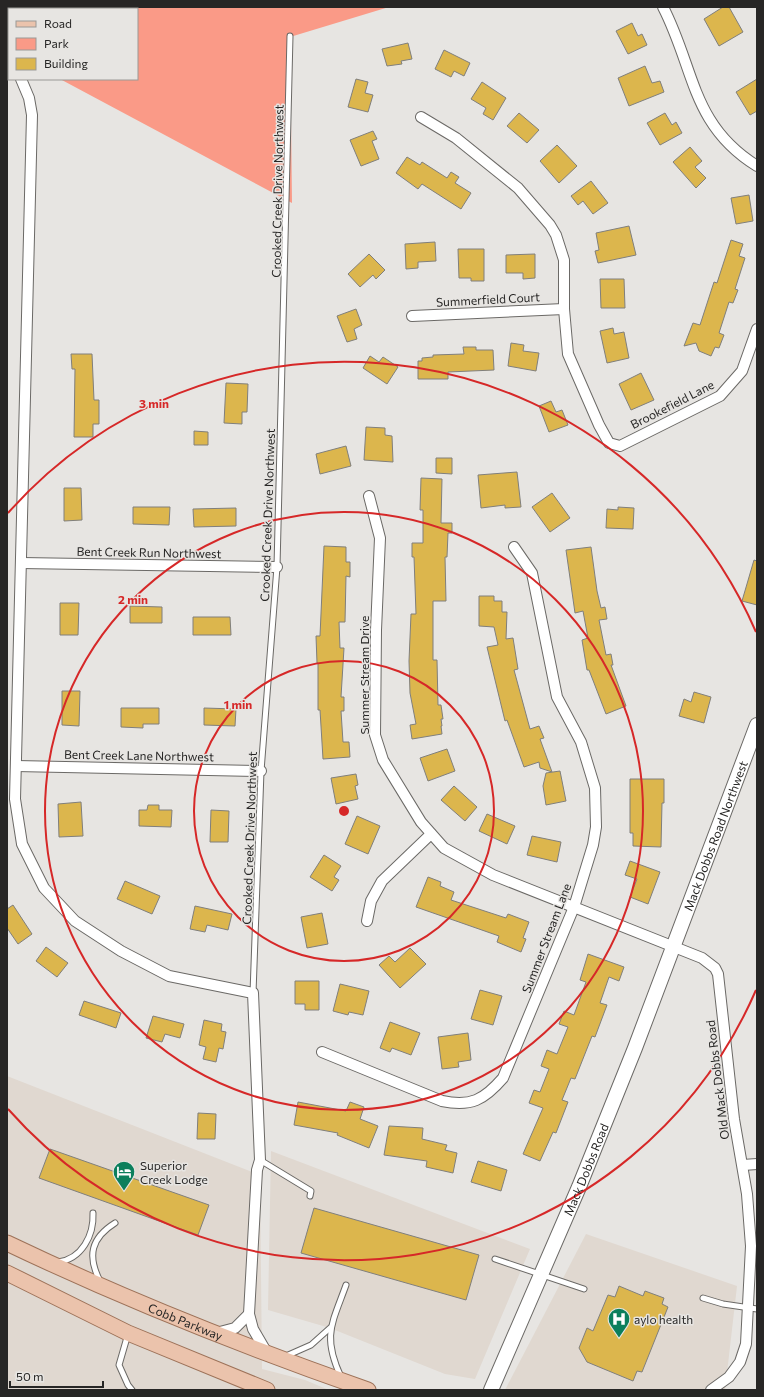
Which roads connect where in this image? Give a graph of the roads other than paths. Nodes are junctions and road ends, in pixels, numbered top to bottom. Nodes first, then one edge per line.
1 (663, 7) edge
2 (290, 36) dead end
3 (20, 80) edge
4 (421, 117) dead end
5 (757, 166) edge
6 (564, 309) junction
7 (412, 316) dead end
8 (757, 329) edge
9 (369, 496) dead end
10 (514, 547) dead end
11 (21, 563) junction
12 (277, 567) junction
13 (757, 725) edge
14 (16, 766) junction
15 (261, 771) junction
16 (431, 834) junction
17 (574, 907) junction
18 (367, 921) dead end
19 (673, 947) junction
20 (253, 993) junction
21 (322, 1052) dead end
22 (260, 1160) junction
23 (757, 1164) edge
24 (742, 1165) junction
25 (310, 1196) dead end
26 (93, 1213) dead end
27 (115, 1222) dead end
28 (7, 1243) edge
29 (495, 1259) dead end
30 (50, 1263) junction
31 (7, 1273) edge
32 (541, 1274) junction
33 (346, 1285) dead end
34 (103, 1287) junction
35 (584, 1289) dead end
36 (704, 1298) dead end
37 (753, 1308) edge
38 (250, 1314) junction
39 (330, 1328) junction
40 (128, 1333) junction
41 (216, 1333) junction
42 (274, 1356) junction
43 (343, 1382) junction
44 (132, 1390) edge
45 (267, 1390) edge
46 (368, 1390) edge
47 (491, 1390) edge
48 (711, 1390) edge

1 - 5 street
2 - 12 lane, Crooked Creek Drive Northwest
3 - 11 street
4 - 6 street
6 - 7 street, Summerfield Court
6 - 8 street, Brookefield Lane
9 - 16 street, Summer Stream Drive
10 - 17 street, Summer Stream Lane
11 - 12 street, Bent Creek Run Northwest
11 - 14 street
12 - 15 lane, Crooked Creek Drive Northwest
13 - 19 street, Mack Dobbs Road Northwest
14 - 15 street, Bent Creek Lane Northwest
14 - 20 street
15 - 20 lane, Crooked Creek Drive Northwest
16 - 17 street, Summer Stream Drive
16 - 18 street
17 - 19 street, Summer Stream Drive
17 - 21 street, Summer Stream Lane
19 - 24 street, Old Mack Dobbs Road
19 - 32 street, Mack Dobbs Road
20 - 22 street
22 - 25 lane
22 - 38 street
23 - 24 street
24 - 37 street, Old Mack Dobbs Road
26 - 30 lane
27 - 34 lane
28 - 30 main road, Cobb Parkway
29 - 32 lane
30 - 34 main road, Cobb Parkway
31 - 40 main road
32 - 35 lane
32 - 47 street, Mack Dobbs Road
33 - 39 lane
34 - 41 main road, Cobb Parkway
36 - 37 lane
37 - 48 street, Old Mack Dobbs Road
38 - 41 street
38 - 42 street
39 - 42 lane
39 - 43 lane
40 - 44 lane
40 - 45 main road
41 - 42 main road, Cobb Parkway
42 - 43 main road, Cobb Parkway
43 - 46 main road, Cobb Parkway

